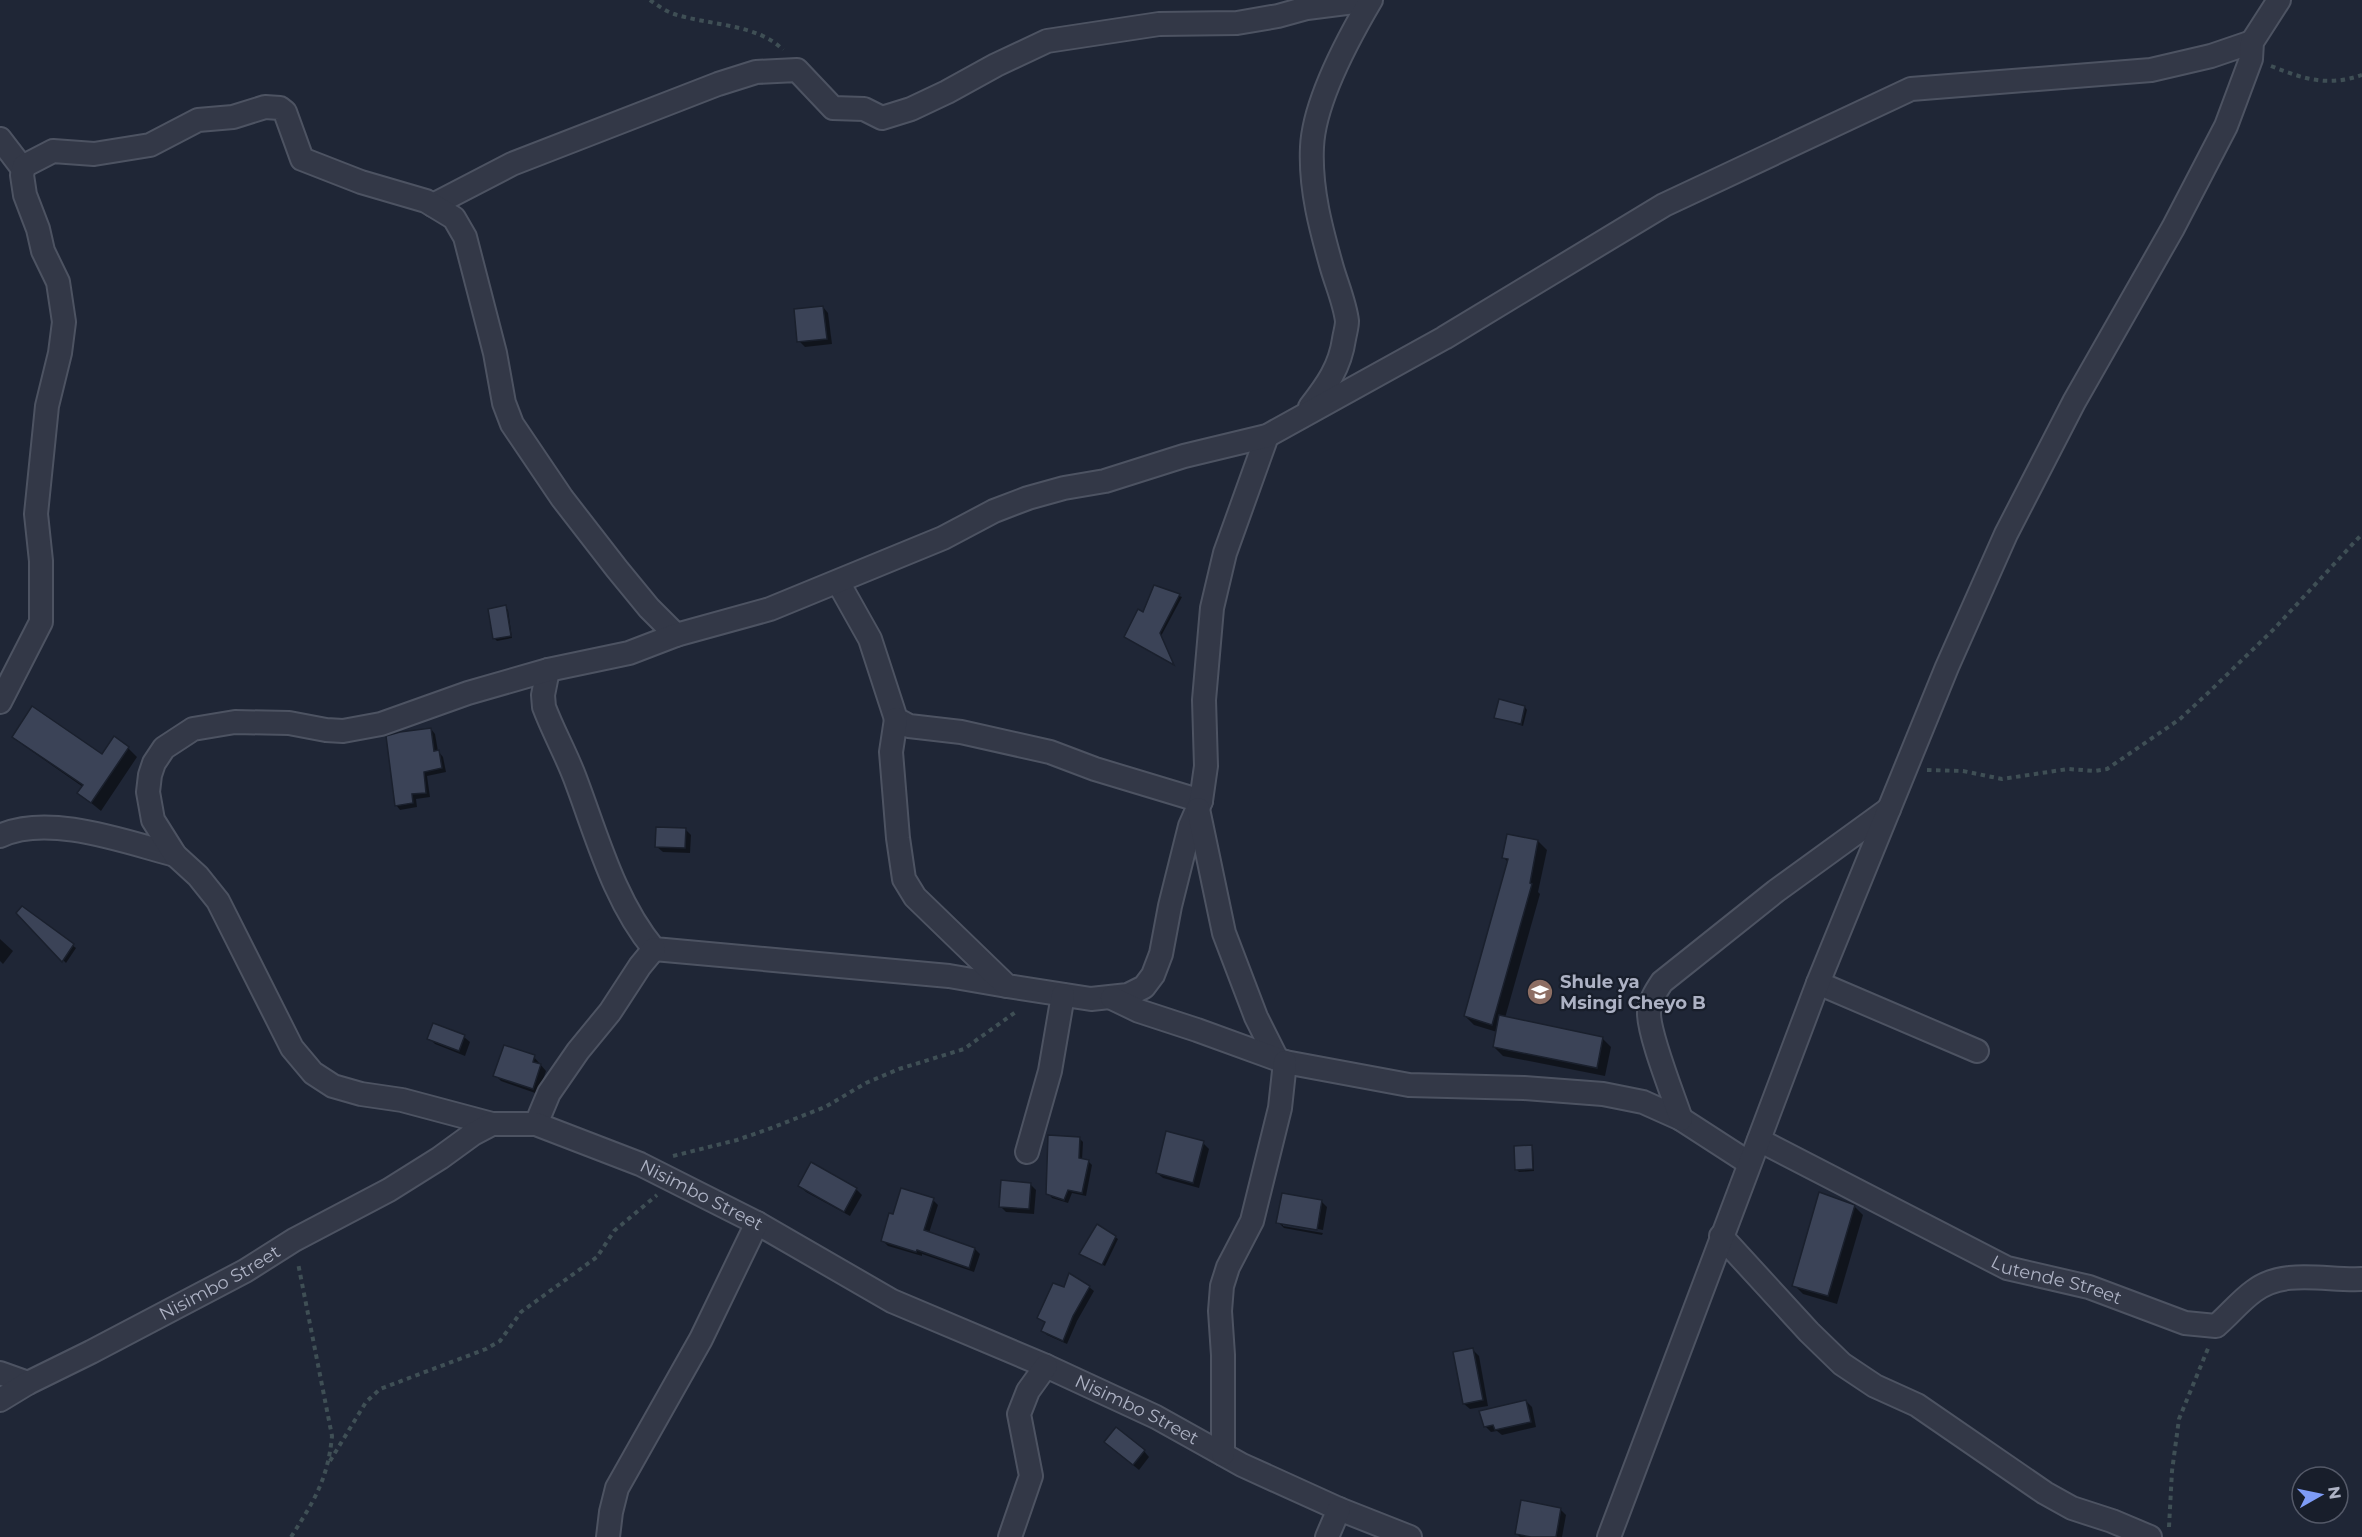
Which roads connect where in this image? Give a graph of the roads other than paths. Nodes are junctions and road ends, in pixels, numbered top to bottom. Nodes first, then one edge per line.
1 (1371, 0) edge
2 (2279, 0) edge
3 (2251, 50) junction
4 (0, 139) edge
5 (23, 169) junction
6 (433, 205) junction
7 (1304, 414) junction
8 (1267, 436) junction
9 (838, 582) junction
10 (676, 635) junction
11 (548, 670) junction
12 (0, 702) edge
13 (896, 719) junction
14 (1200, 805) junction
15 (1890, 809) junction
16 (0, 836) edge
17 (175, 855) junction
18 (654, 949) junction
19 (1818, 983) junction
20 (1007, 986) junction
21 (1063, 995) junction
22 (1112, 998) junction
23 (1977, 1051) dead end
24 (1281, 1061) junction
25 (1681, 1119) junction
26 (492, 1124) junction
27 (536, 1124) junction
28 (1759, 1140) junction
29 (1028, 1152) dead end
30 (1749, 1164) junction
31 (757, 1223) junction
32 (1722, 1236) junction
33 (2362, 1279) edge
34 (1046, 1366) junction
35 (0, 1373) edge
36 (28, 1383) junction
37 (0, 1400) edge
38 (1223, 1454) junction
39 (1339, 1509) junction
40 (609, 1537) edge
41 (1010, 1537) edge
42 (1327, 1537) edge
43 (1410, 1537) edge
44 (1609, 1537) edge
45 (2150, 1537) edge

1 - 6 street
1 - 7 street
2 - 3 street
3 - 7 street
3 - 15 street
4 - 5 street
5 - 6 street
5 - 12 street
6 - 10 street
7 - 8 street
8 - 9 street
8 - 14 street
9 - 10 street
9 - 13 street
10 - 11 street
11 - 17 street
11 - 18 street
13 - 14 street
13 - 20 street
14 - 22 street
14 - 24 street
15 - 19 street
15 - 25 street
16 - 17 street
17 - 26 street
18 - 20 street
18 - 27 street
19 - 23 street
19 - 28 street
20 - 21 street
21 - 22 street
21 - 29 street
22 - 24 street
24 - 25 street
24 - 38 street
25 - 30 street
26 - 27 street, Nisimbo Street
26 - 36 street, Nisimbo Street
27 - 31 street, Nisimbo Street
28 - 30 street
28 - 33 street, Lutende Street
30 - 32 street
31 - 34 street, Nisimbo Street
31 - 40 street
32 - 44 street
32 - 45 street
34 - 38 street, Nisimbo Street
34 - 41 street
35 - 36 street
36 - 37 street, Nisimbo Street
38 - 39 street, Nisimbo Street
39 - 42 street
39 - 43 street, Nisimbo Street

